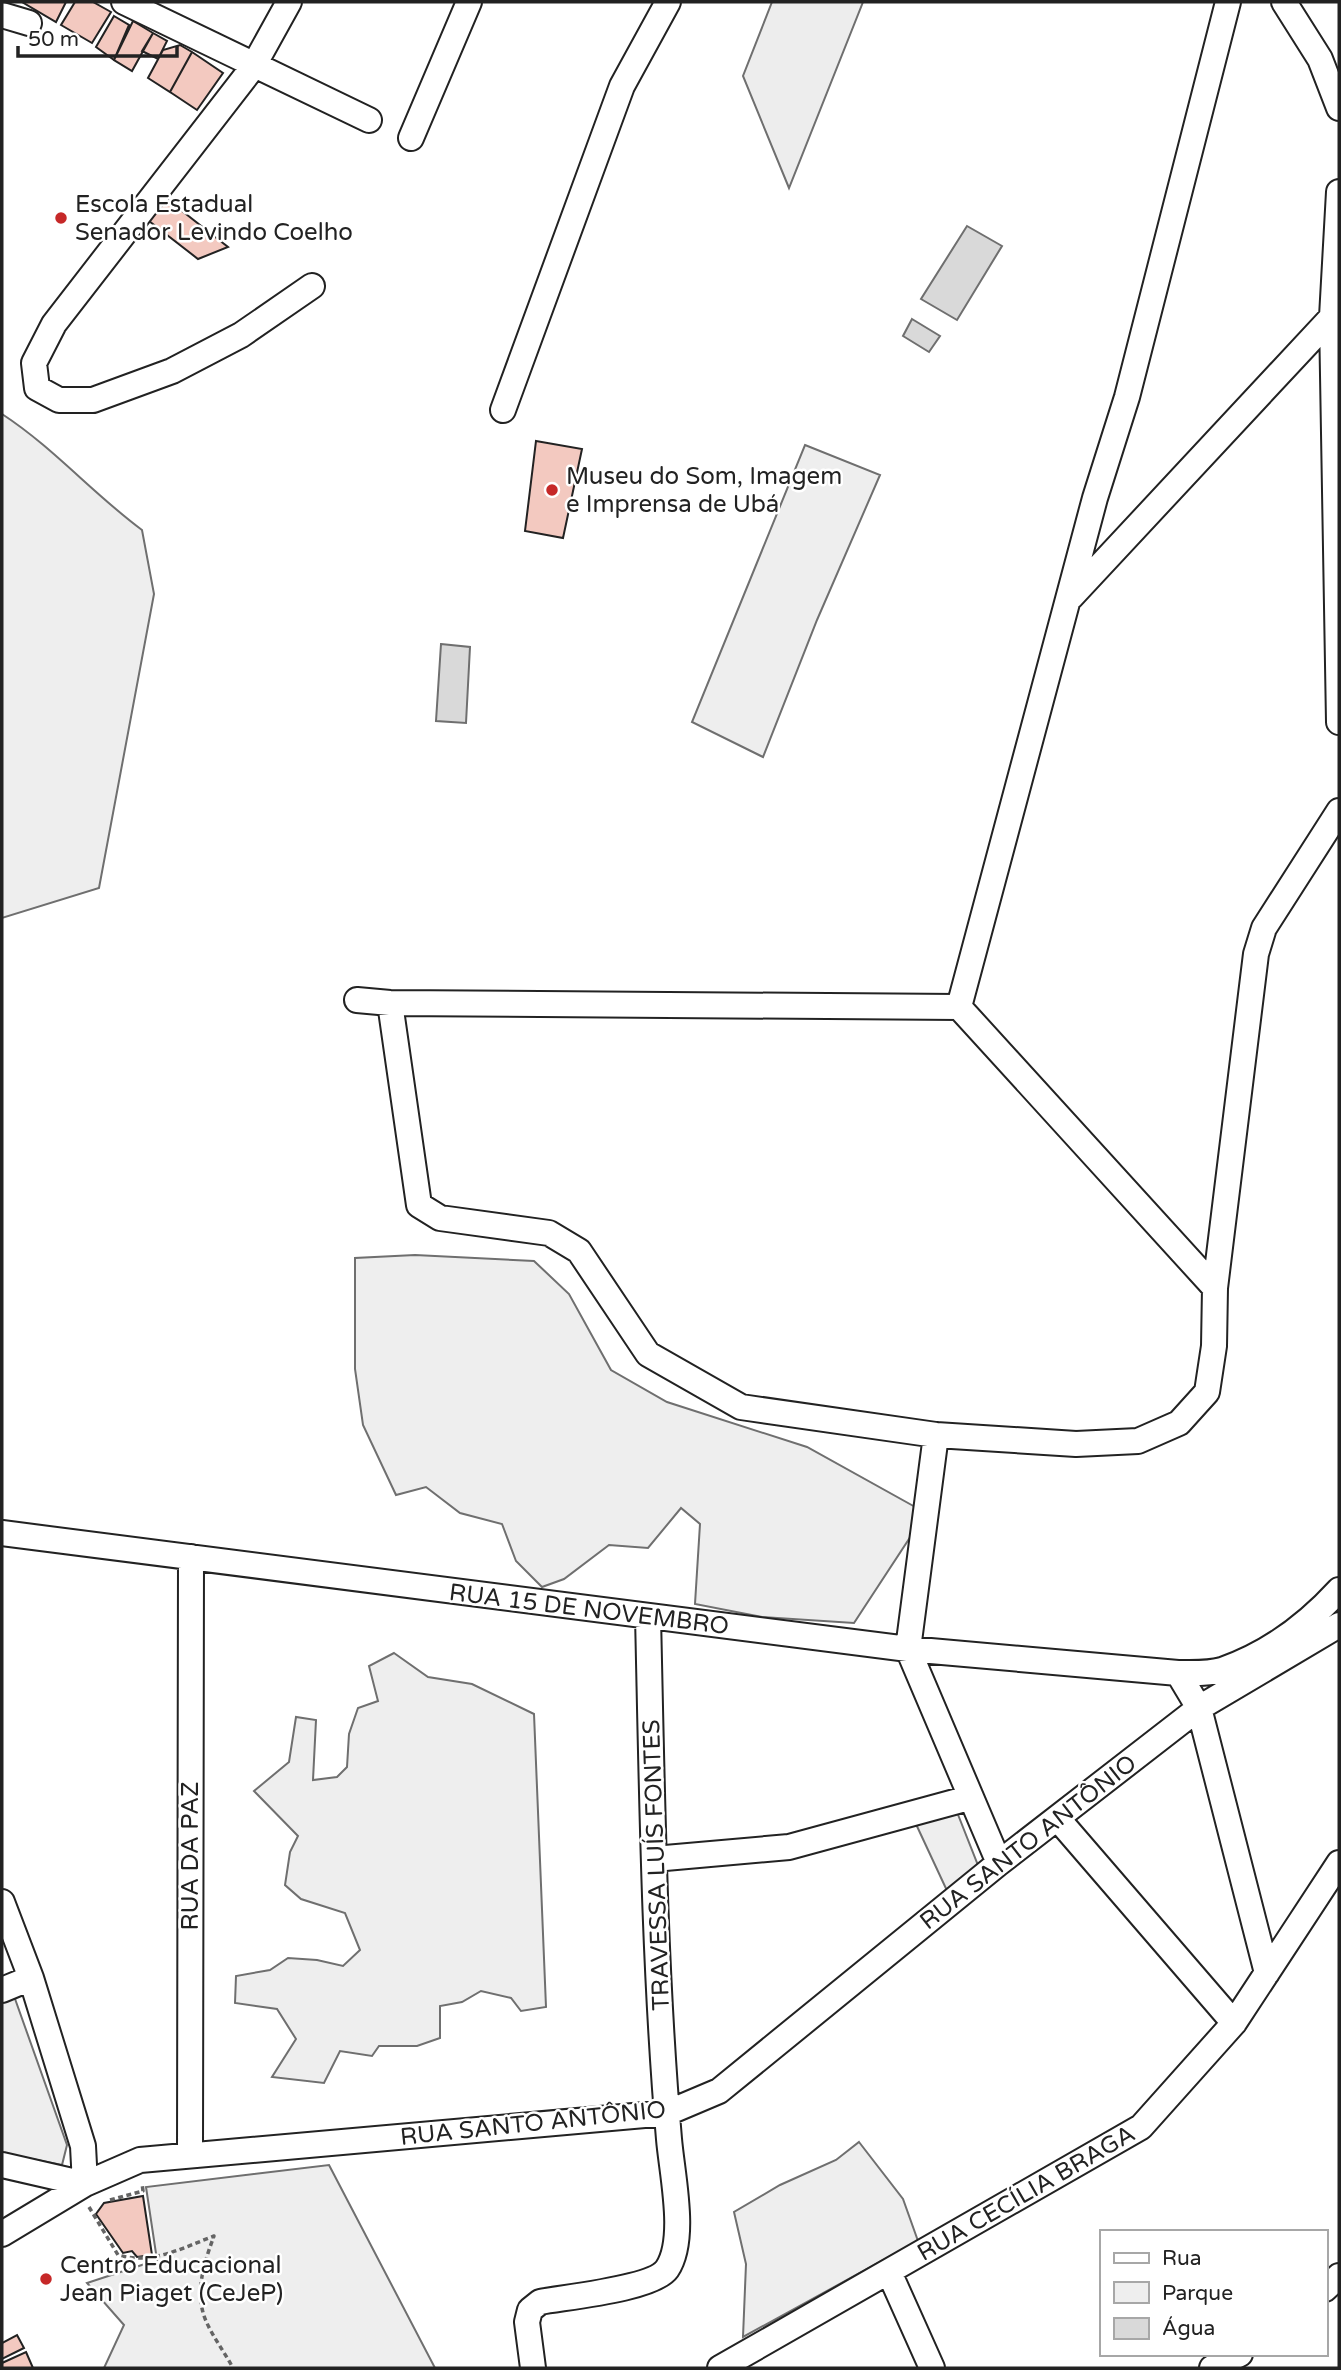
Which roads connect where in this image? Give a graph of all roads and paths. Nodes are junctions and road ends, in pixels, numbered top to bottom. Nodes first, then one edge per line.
1 (124, 2) edge
2 (289, 2) edge
3 (469, 2) edge
4 (668, 2) edge
5 (1228, 2) edge
6 (1284, 2) edge
7 (2, 15) edge
8 (29, 23) dead end
9 (253, 67) junction
10 (1339, 107) edge
11 (369, 120) dead end
12 (411, 138) dead end
13 (1339, 192) edge
14 (313, 286) dead end
15 (1332, 317) junction
16 (503, 410) dead end
17 (1068, 600) junction
18 (1339, 722) edge
19 (1339, 811) edge
20 (357, 1000) dead end
21 (390, 1003) junction
22 (959, 1007) junction
23 (1215, 1288) junction
24 (936, 1435) junction
25 (2, 1533) edge
26 (191, 1558) junction
27 (1339, 1590) edge
28 (648, 1616) junction
29 (1339, 1625) edge
30 (908, 1649) junction
31 (1178, 1673) junction
32 (1199, 1708) junction
33 (969, 1798) junction
34 (1058, 1818) junction
35 (654, 1859) junction
36 (999, 1863) junction
37 (1339, 1863) edge
38 (2, 1902) edge
39 (1267, 1973) junction
40 (31, 1978) junction
41 (2, 1990) edge
42 (1234, 2023) junction
43 (667, 2113) junction
44 (190, 2155) junction
45 (140, 2160) junction
46 (2, 2165) edge
47 (85, 2184) junction
48 (2, 2234) edge
49 (889, 2272) junction
50 (1236, 2356) edge
51 (233, 2368) edge
52 (533, 2368) edge
53 (720, 2368) edge
54 (933, 2368) edge
55 (1212, 2368) edge

1 - 9 street
2 - 9 street
3 - 12 street
4 - 16 street
5 - 17 street
6 - 10 street
7 - 8 street
9 - 11 street
9 - 14 street
13 - 15 street
15 - 17 street
15 - 18 street
17 - 22 street
19 - 23 street
20 - 21 street
21 - 22 street
21 - 24 street
22 - 23 street
23 - 24 street
24 - 30 street
25 - 26 street, RUA 15 DE NOVEMBRO
26 - 28 street, RUA 15 DE NOVEMBRO
26 - 44 street, RUA DA PAZ
27 - 31 street, RUA 15 DE NOVEMBRO
28 - 30 street, RUA 15 DE NOVEMBRO
28 - 35 street, TRAVESSA LUÍS FONTES
29 - 32 street, RUA SANTO ANTÔNIO
30 - 31 street, RUA 15 DE NOVEMBRO
30 - 33 street
31 - 32 street
32 - 34 street, RUA SANTO ANTÔNIO
32 - 39 street
33 - 35 street
33 - 36 street
34 - 36 street, RUA SANTO ANTÔNIO
34 - 42 street
35 - 43 street, TRAVESSA LUÍS FONTES
36 - 43 street, RUA SANTO ANTÔNIO
37 - 39 street, RUA CECÍLIA BRAGA
38 - 40 street
39 - 42 street, RUA CECÍLIA BRAGA
40 - 41 street
40 - 47 street
42 - 49 street, RUA CECÍLIA BRAGA
43 - 44 street, RUA SANTO ANTÔNIO
43 - 52 street, TRAVESSA LUÍS FONTES
44 - 45 street, RUA SANTO ANTÔNIO
45 - 47 street, RUA SANTO ANTÔNIO
45 - 51 path
46 - 47 street
47 - 48 street, RUA SANTO ANTÔNIO
49 - 53 street, RUA CECÍLIA BRAGA
49 - 54 street
50 - 55 street

